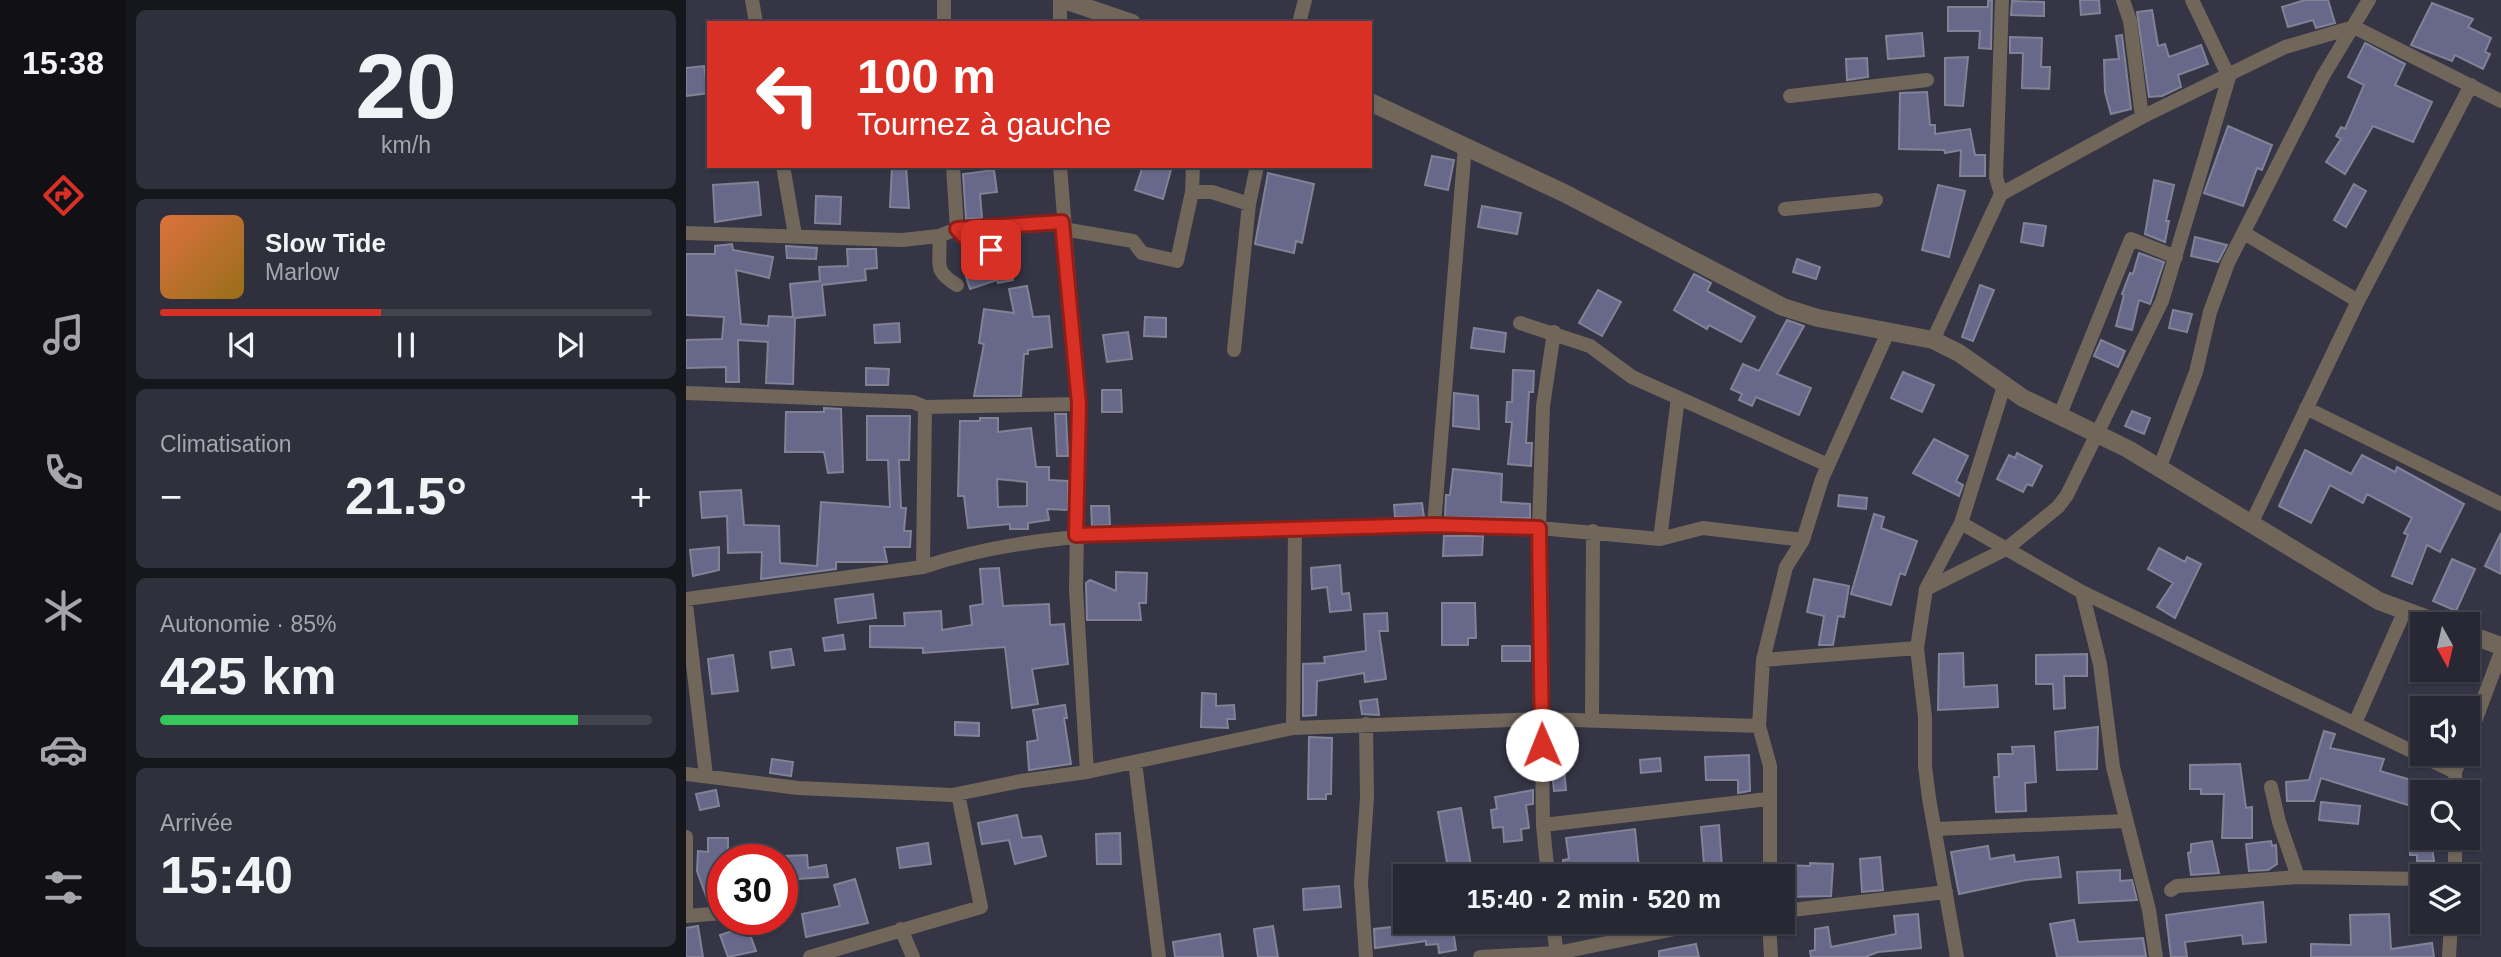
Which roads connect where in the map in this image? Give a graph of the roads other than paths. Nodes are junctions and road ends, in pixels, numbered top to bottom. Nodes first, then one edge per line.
1 (752, 0) edge
2 (944, 0) edge
3 (1062, 0) edge
4 (1305, 0) edge
5 (2002, 0) edge
6 (2126, 0) edge
7 (2192, 0) edge
8 (2369, 0) edge
9 (756, 21) edge
10 (944, 21) edge
11 (1060, 21) edge
12 (1126, 21) edge
13 (1300, 21) edge
14 (2354, 27) junction
15 (2229, 77) junction
16 (1927, 80) dead end
17 (2471, 85) junction
18 (1790, 96) dead end
19 (2501, 101) edge
20 (1372, 103) edge
21 (2142, 117) junction
22 (1465, 146) junction
23 (783, 168) edge
24 (953, 168) edge
25 (1060, 168) edge
26 (1193, 168) edge
27 (1256, 168) edge
28 (1192, 192) junction
29 (2001, 194) junction
30 (1875, 200) dead end
31 (1249, 204) junction
32 (1784, 209) dead end
33 (1063, 225) junction
34 (957, 229) junction
35 (686, 233) edge
36 (2244, 233) junction
37 (795, 235) junction
38 (939, 236) junction
39 (1007, 250) dead end
40 (2176, 257) junction
41 (957, 285) dead end
42 (2358, 301) junction
43 (1520, 323) dead end
44 (1889, 330) junction
45 (1554, 332) junction
46 (1933, 340) junction
47 (1234, 350) dead end
48 (2005, 383) junction
49 (686, 393) edge
50 (1678, 398) junction
51 (1079, 404) junction
52 (925, 407) junction
53 (2306, 408) junction
54 (2059, 417) junction
55 (2098, 436) junction
56 (1828, 465) junction
57 (2159, 468) junction
58 (2501, 504) edge
59 (1961, 523) junction
60 (2251, 524) junction
61 (1434, 525) junction
62 (1539, 528) junction
63 (1295, 529) junction
64 (1593, 531) junction
65 (1076, 535) junction
66 (2023, 535) junction
67 (1660, 539) junction
68 (1803, 540) junction
69 (2007, 549) junction
70 (2029, 562) junction
71 (923, 567) junction
72 (1926, 589) junction
73 (2082, 592) junction
74 (686, 601) edge
75 (2405, 610) junction
76 (2410, 612) edge
77 (2480, 638) edge
78 (2501, 646) edge
79 (1917, 648) junction
80 (2501, 652) edge
81 (1763, 660) junction
82 (2480, 708) edge
83 (1542, 719) junction
84 (1592, 720) junction
85 (1366, 723) junction
86 (2356, 723) junction
87 (1759, 726) junction
88 (1293, 728) junction
89 (1135, 762) junction
90 (2457, 766) edge
91 (1087, 772) junction
92 (2455, 772) junction
93 (686, 774) edge
94 (706, 776) junction
95 (2455, 780) edge
96 (2271, 787) dead end
97 (958, 793) junction
98 (1768, 799) junction
99 (2126, 821) junction
100 (1543, 825) junction
101 (1935, 829) junction
102 (686, 837) edge
103 (1547, 864) edge
104 (1770, 864) edge
105 (2298, 877) junction
106 (2410, 879) edge
107 (2171, 890) dead end
108 (1946, 892) junction
109 (1795, 910) edge
110 (707, 915) edge
111 (686, 916) edge
112 (901, 929) junction
113 (1554, 934) edge
114 (1654, 934) edge
115 (1770, 934) edge
116 (2451, 934) edge
117 (1557, 955) edge
118 (810, 957) edge
119 (913, 957) edge
120 (1159, 957) edge
121 (1366, 957) edge
122 (1480, 957) edge
123 (1771, 957) edge
124 (1957, 957) edge
125 (2156, 957) edge
126 (2449, 957) edge

1 - 9 street
2 - 10 street
3 - 11 street
3 - 12 street
4 - 13 street
5 - 29 street
6 - 21 street
7 - 15 street
8 - 14 street
14 - 15 street
14 - 17 street
14 - 36 street
15 - 21 street
15 - 40 street
16 - 18 street
17 - 19 street
17 - 42 street
20 - 22 street
21 - 29 street
22 - 44 street
22 - 61 street
23 - 37 street
24 - 34 street
25 - 33 street
26 - 28 street
27 - 31 street
28 - 31 street
28 - 33 street
29 - 46 street
30 - 32 street
31 - 47 street
33 - 34 street
33 - 51 street
34 - 38 street
34 - 39 street
35 - 37 street
36 - 42 street
36 - 57 street
37 - 38 street
38 - 41 street
40 - 54 street
40 - 55 street
42 - 53 street
43 - 45 street
44 - 46 street
44 - 56 street
45 - 50 street
45 - 62 street
46 - 48 street
48 - 54 street
48 - 59 street
49 - 52 street
50 - 56 street
50 - 67 street
51 - 52 street
51 - 65 street
52 - 71 street
53 - 58 street
53 - 60 street
54 - 55 street
55 - 57 street
55 - 66 street
56 - 68 street
57 - 60 street
59 - 69 street
59 - 72 street
60 - 75 street
61 - 62 street
61 - 63 street
62 - 64 street
62 - 83 street
63 - 65 street
63 - 88 street
64 - 67 street
64 - 84 street
65 - 71 street
65 - 91 street
66 - 69 street
66 - 70 street
67 - 68 street
68 - 81 street
69 - 70 street
69 - 72 street
70 - 73 street
71 - 74 street
72 - 79 street
73 - 86 street
73 - 99 street
74 - 94 street
75 - 76 street
75 - 86 street
77 - 78 street
79 - 81 street
79 - 101 street
80 - 82 street
81 - 87 street
83 - 84 street
83 - 85 street
83 - 100 street
84 - 87 street
85 - 88 street
85 - 121 street
86 - 92 street
87 - 98 street
88 - 89 street
89 - 91 street
89 - 120 street
90 - 92 street
91 - 97 street
92 - 95 street
93 - 94 street
94 - 97 street
96 - 105 street
97 - 112 street
98 - 100 street
98 - 104 street
99 - 101 street
99 - 125 street
100 - 103 street
101 - 108 street
102 - 111 street
105 - 106 street
105 - 107 street
108 - 109 street
108 - 124 street
110 - 111 street
112 - 118 street
112 - 119 street
113 - 117 street
114 - 117 street
115 - 123 street
116 - 126 street
117 - 122 street

